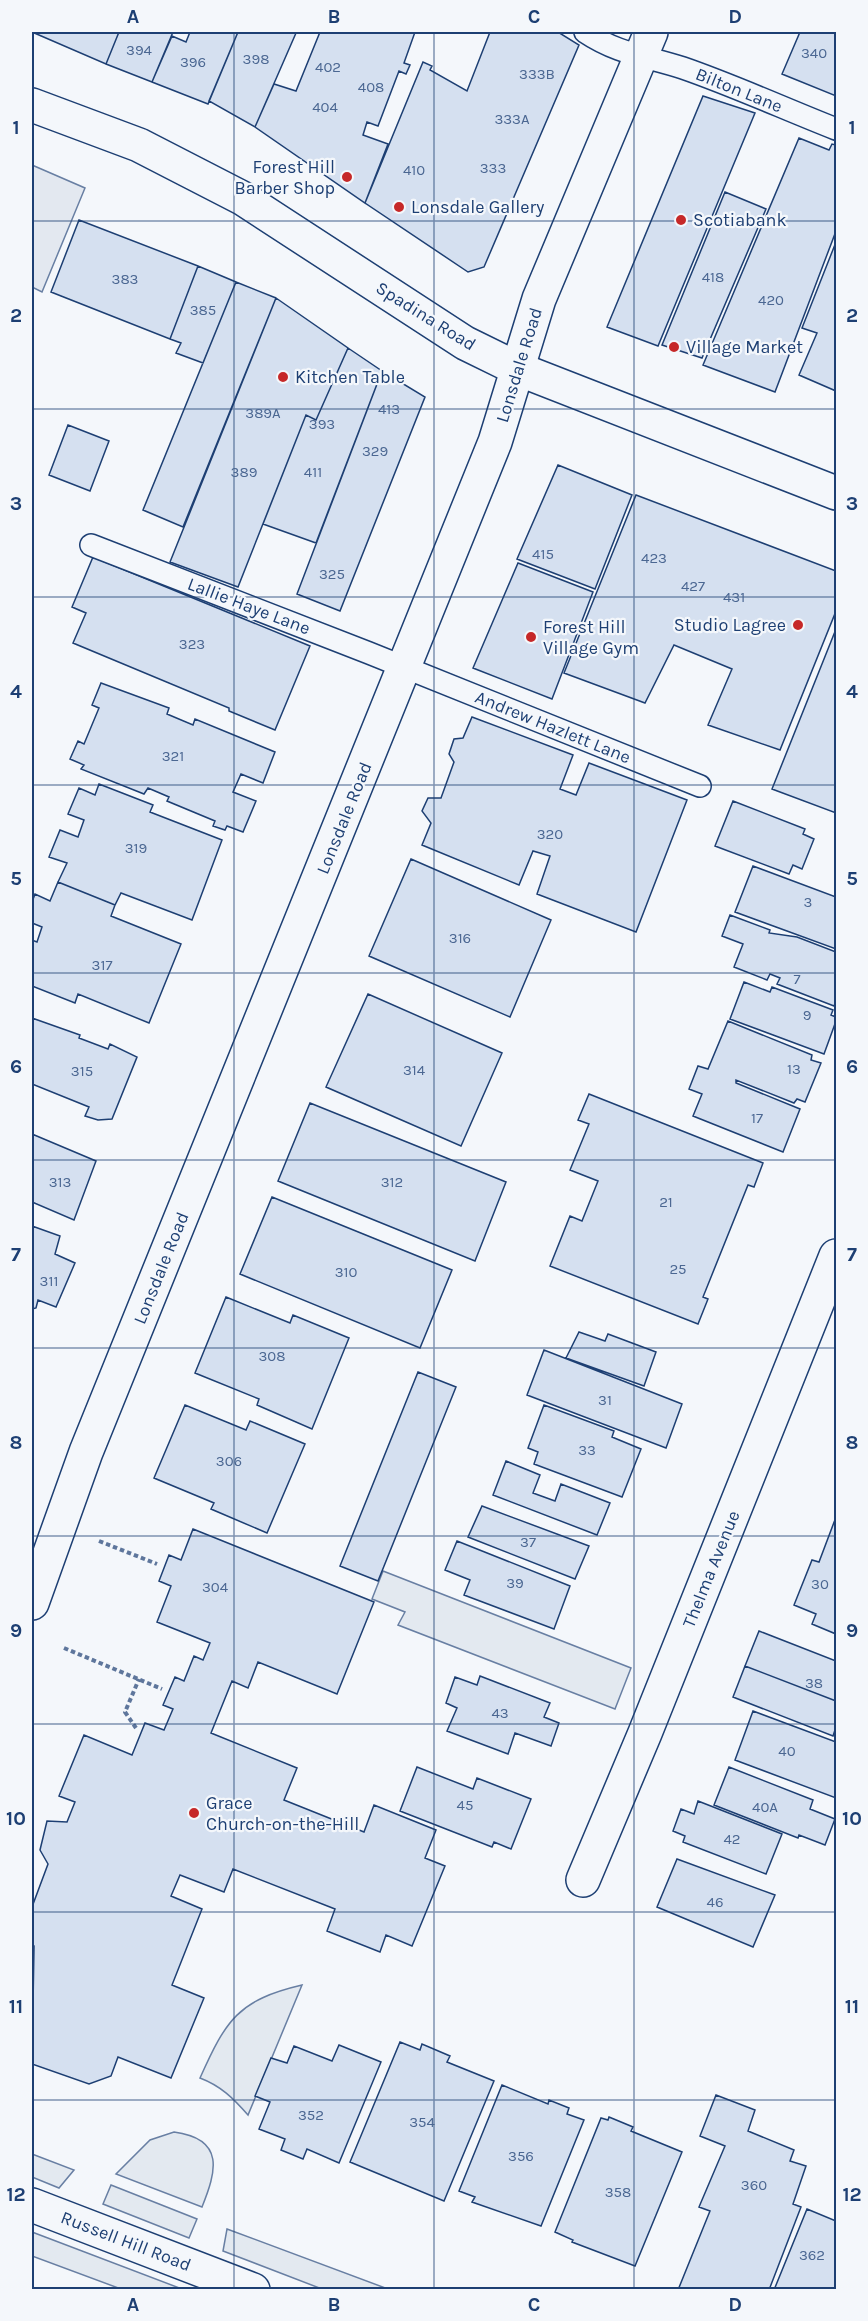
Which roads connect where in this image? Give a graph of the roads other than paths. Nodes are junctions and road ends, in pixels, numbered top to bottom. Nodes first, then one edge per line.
1 (585, 32) edge
2 (645, 45) edge
3 (32, 105) edge
4 (837, 129) edge
5 (518, 369) junction
6 (837, 493) edge
7 (91, 545) dead end
8 (406, 668) junction
9 (700, 786) dead end
10 (837, 1256) edge
11 (32, 1603) edge
12 (583, 1880) dead end
13 (32, 2205) edge
14 (253, 2289) edge

1 - 2 lane, Bilton Lane
2 - 4 lane, Bilton Lane
2 - 5 street, Lonsdale Road
3 - 5 street, Spadina Road
5 - 6 street, Spadina Road
5 - 8 street, Lonsdale Road
7 - 8 lane, Lallie Haye Lane
8 - 9 lane, Andrew Hazlett Lane
8 - 11 street, Lonsdale Road
10 - 12 street, Thelma Avenue
13 - 14 street, Russell Hill Road

